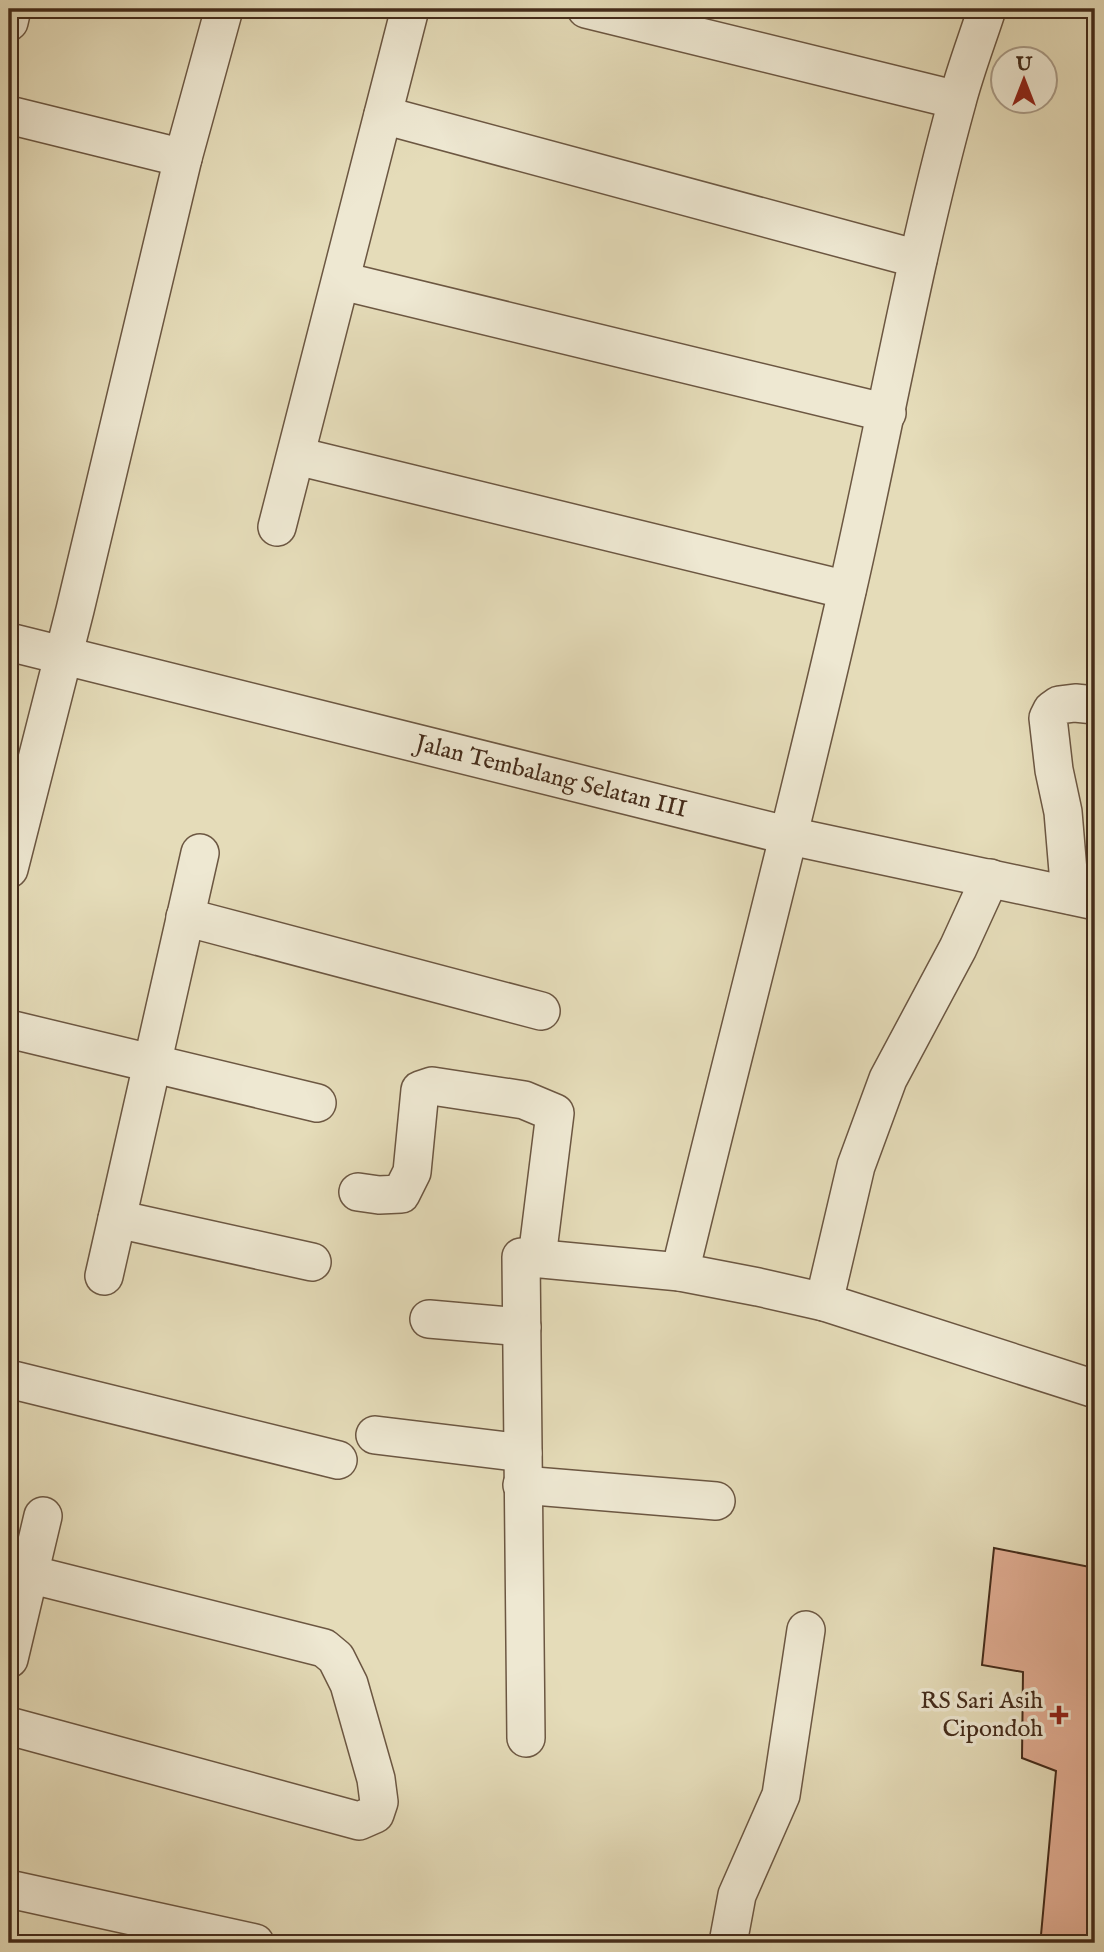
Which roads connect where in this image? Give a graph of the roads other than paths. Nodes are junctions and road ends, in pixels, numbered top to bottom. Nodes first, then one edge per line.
1 (12, 9) edge
2 (224, 9) edge
3 (410, 9) edge
4 (586, 9) edge
5 (987, 9) edge
6 (9, 22) edge
7 (957, 100) junction
8 (9, 115) edge
9 (383, 115) junction
10 (183, 158) junction
11 (918, 259) junction
12 (342, 281) junction
13 (887, 413) junction
14 (297, 456) junction
15 (277, 527) dead end
16 (847, 590) junction
17 (9, 642) edge
18 (63, 655) junction
19 (1095, 705) edge
20 (790, 835) junction
21 (200, 853) dead end
22 (9, 869) edge
23 (990, 878) junction
24 (1083, 898) edge
25 (186, 917) junction
26 (541, 1011) dead end
27 (9, 1029) edge
28 (152, 1063) junction
29 (317, 1103) dead end
30 (358, 1192) dead end
31 (117, 1219) junction
32 (537, 1258) junction
33 (312, 1262) dead end
34 (680, 1272) junction
35 (104, 1276) dead end
36 (824, 1302) junction
37 (429, 1319) dead end
38 (522, 1327) junction
39 (9, 1379) edge
40 (1095, 1389) edge
41 (375, 1435) dead end
42 (338, 1460) dead end
43 (523, 1469) junction
44 (716, 1501) dead end
45 (43, 1516) dead end
46 (29, 1574) junction
47 (806, 1630) dead end
48 (9, 1659) edge
49 (9, 1726) edge
50 (526, 1738) dead end
51 (9, 1889) edge
52 (255, 1943) edge
53 (728, 1943) edge

1 - 6 street
2 - 10 street
3 - 9 street
4 - 7 street
5 - 7 street
7 - 11 street
8 - 10 street
9 - 11 street
9 - 12 street
10 - 18 street
11 - 13 street
12 - 13 street
12 - 14 street
13 - 16 street
14 - 15 street
14 - 16 street
16 - 20 street
17 - 18 street, Jalan Tembalang Selatan III
18 - 20 street, Jalan Tembalang Selatan III
18 - 22 street
19 - 24 street
20 - 23 street, Jalan Tembalang Selatan III
20 - 34 street
21 - 25 street
23 - 24 street, Jalan Tembalang Selatan III
23 - 36 street
25 - 26 street
25 - 28 street
27 - 28 street
28 - 29 street
28 - 31 street
30 - 32 street
31 - 33 street
31 - 35 street
32 - 34 street
32 - 38 street
34 - 36 street
36 - 40 street
37 - 38 street
38 - 43 street
39 - 42 street
41 - 43 street
43 - 44 street
43 - 50 street
45 - 46 street
46 - 48 street
46 - 49 street
47 - 53 street
51 - 52 street

